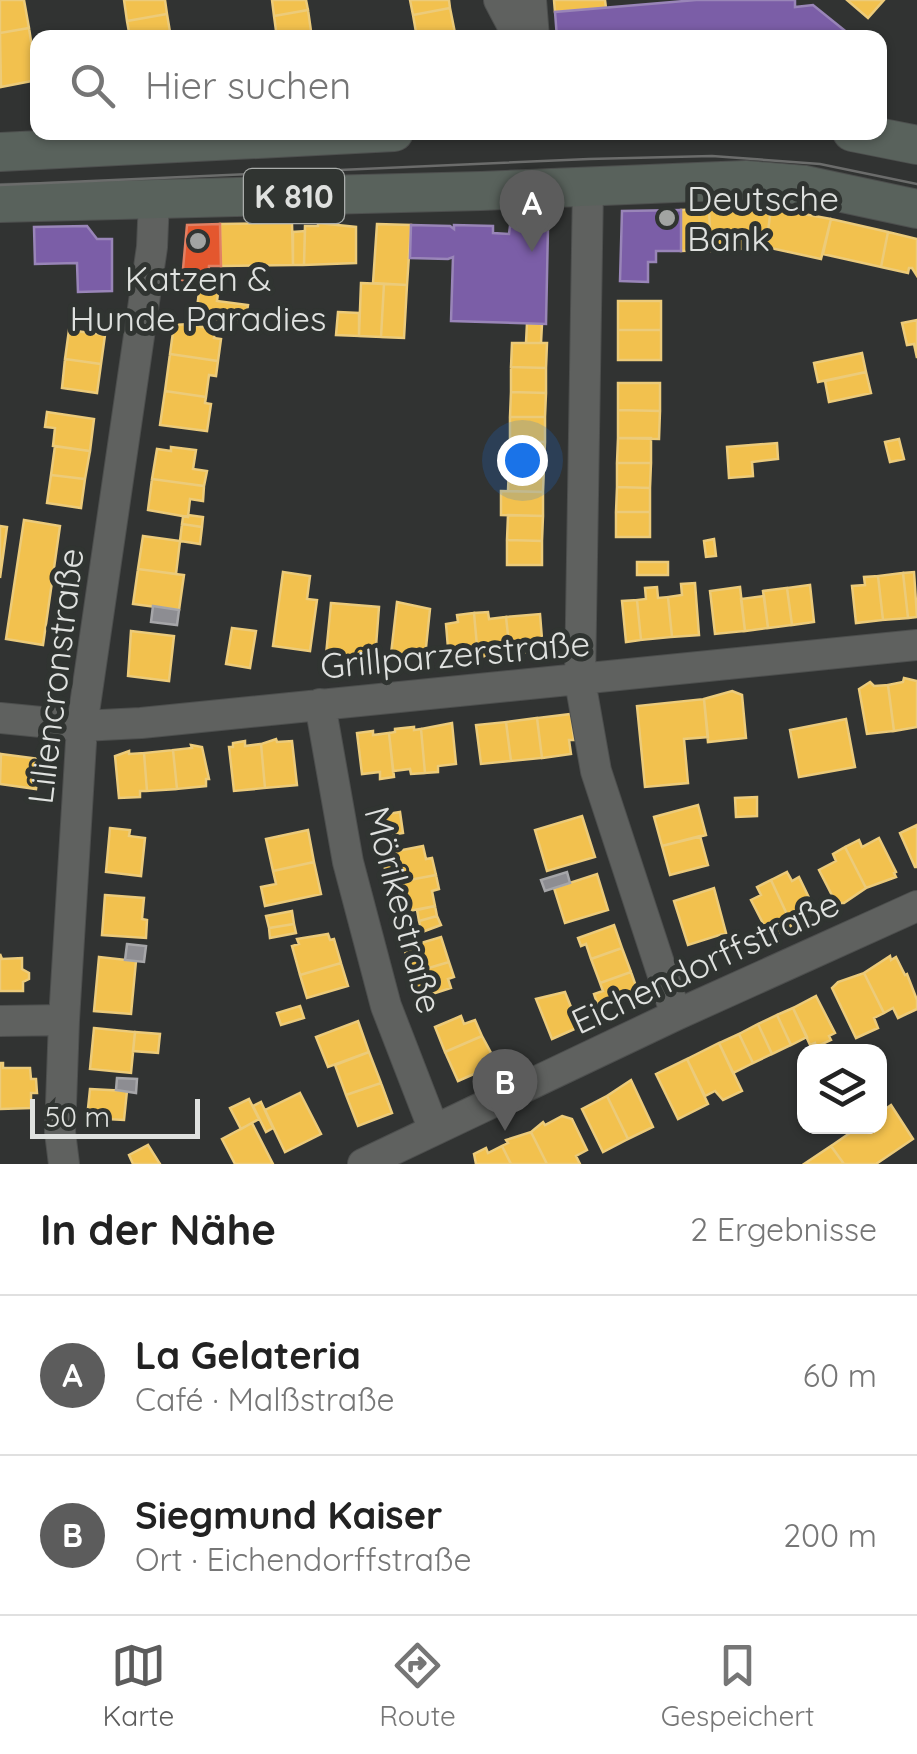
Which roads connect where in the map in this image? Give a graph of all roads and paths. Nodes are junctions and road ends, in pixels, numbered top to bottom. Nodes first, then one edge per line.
1 (499, 0) edge
2 (531, 0) edge
3 (516, 30) edge
4 (533, 30) edge
5 (236, 140) edge
6 (887, 140) edge
7 (917, 146) edge
8 (0, 152) edge
9 (588, 187) junction
10 (154, 200) junction
11 (0, 204) edge
12 (917, 209) edge
13 (917, 645) edge
14 (580, 681) junction
15 (320, 704) junction
16 (0, 718) edge
17 (82, 726) junction
18 (917, 906) edge
19 (676, 1015) junction
20 (64, 1020) junction
21 (0, 1021) edge
22 (434, 1130) junction
23 (64, 1164) edge
24 (363, 1164) edge

1 - 3 street
2 - 4 street
5 - 8 main road, K 810
6 - 7 main road
9 - 10 main road, K 810
9 - 12 main road, K 810
9 - 14 street
10 - 11 main road, K 810
10 - 17 street, Liliencronstraße
13 - 14 street, Grillparzerstraße
14 - 15 street, Grillparzerstraße
14 - 19 street
15 - 17 street, Grillparzerstraße
15 - 22 street, Mörikestraße
16 - 17 street, Grillparzerstraße
17 - 20 street, Liliencronstraße
18 - 19 street, Eichendorffstraße
19 - 22 street, Eichendorffstraße
20 - 21 street
20 - 23 street, Liliencronstraße
22 - 24 street, Eichendorffstraße

